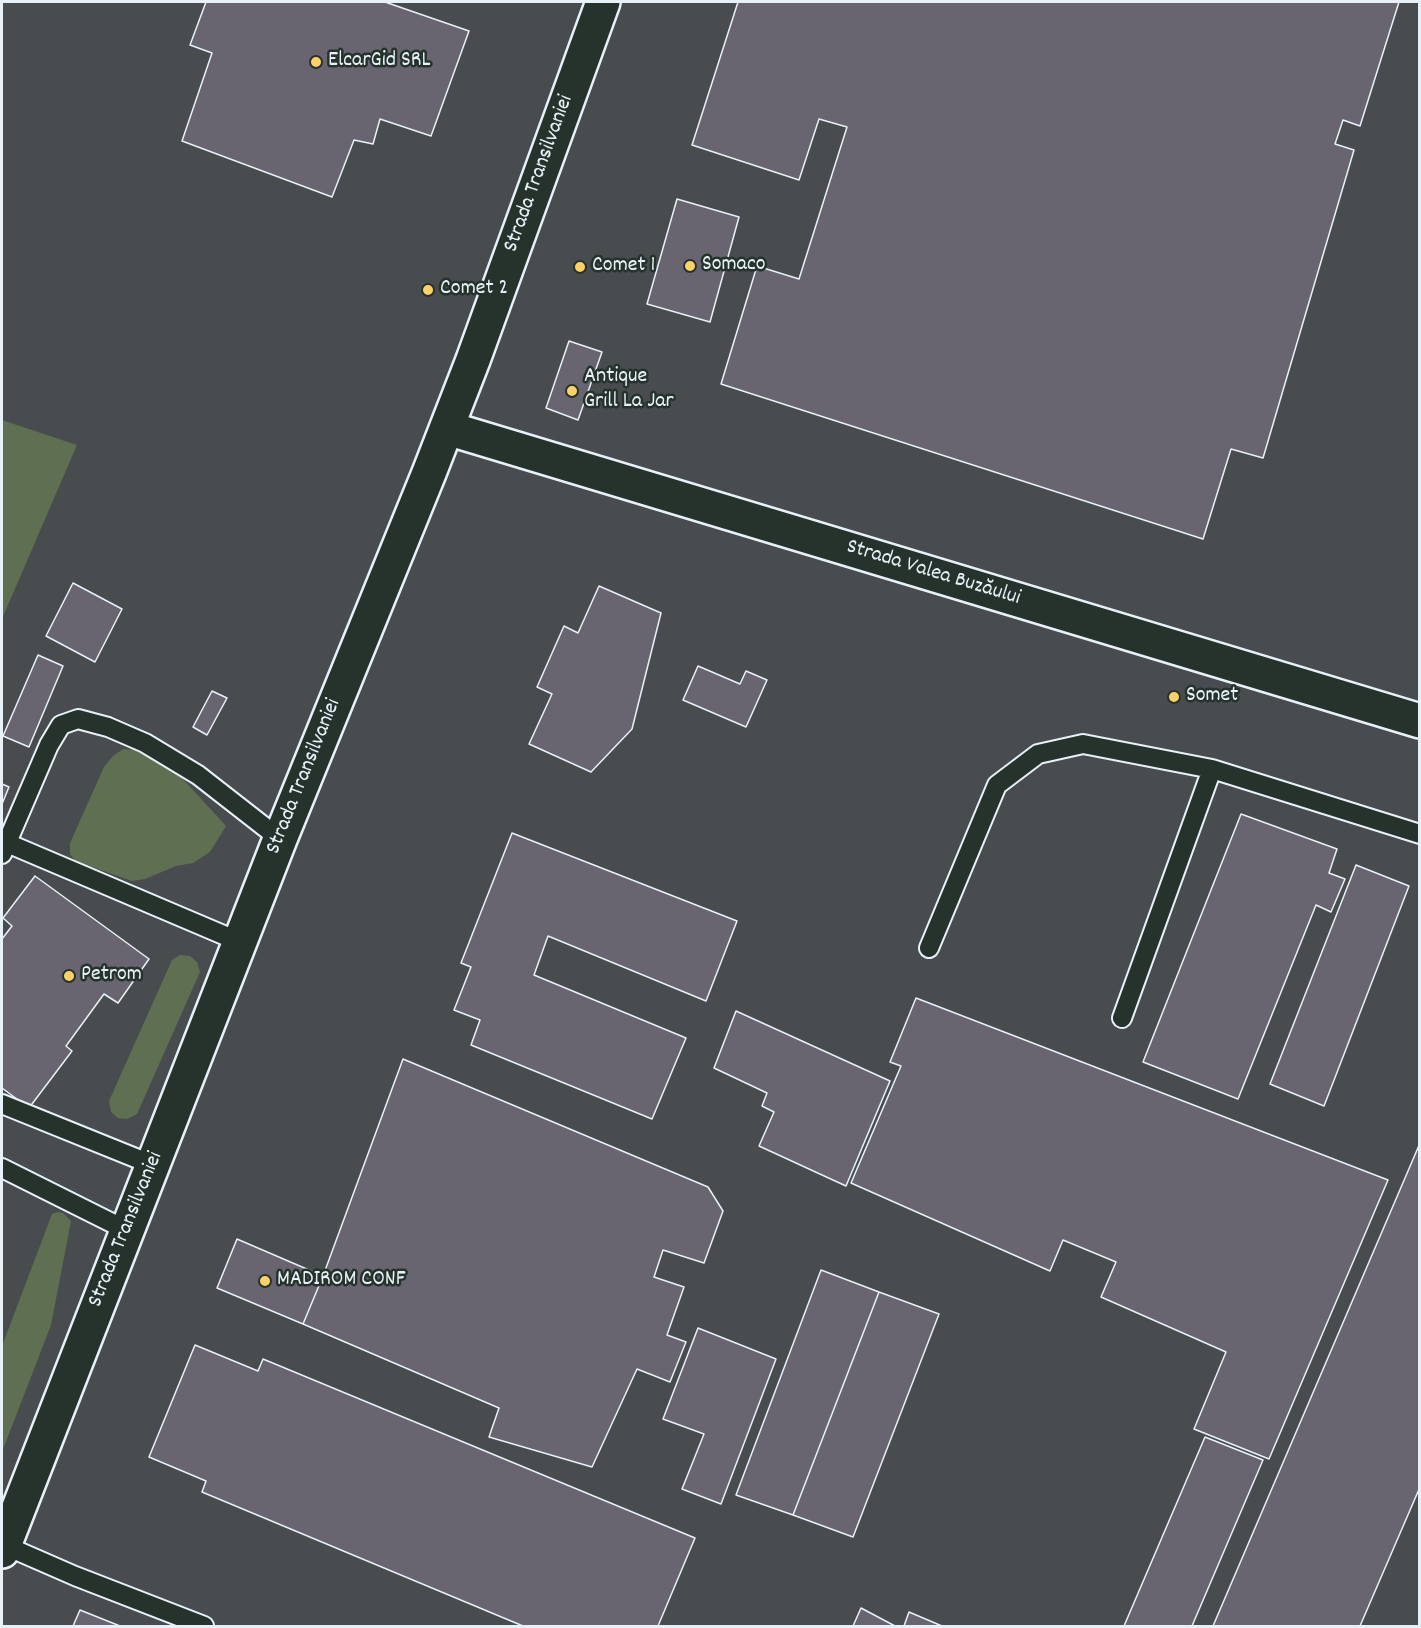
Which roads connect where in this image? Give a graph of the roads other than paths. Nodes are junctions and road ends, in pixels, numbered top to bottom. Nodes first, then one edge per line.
1 (603, 2) edge
2 (447, 428) junction
3 (1419, 721) edge
4 (1212, 770) junction
5 (1419, 834) edge
6 (280, 839) junction
7 (4, 849) edge
8 (240, 942) junction
9 (929, 948) dead end
10 (1122, 1018) dead end
11 (2, 1104) edge
12 (153, 1165) junction
13 (2, 1168) edge
14 (126, 1230) junction
15 (3, 1548) edge
16 (204, 1626) edge

1 - 2 main road, Strada Transilvaniei
2 - 3 main road, Strada Valea Buzăului
2 - 6 main road, Strada Transilvaniei
4 - 5 lane
4 - 9 lane
4 - 10 lane
6 - 7 lane
6 - 8 main road, Strada Transilvaniei
7 - 8 lane
8 - 12 main road, Strada Transilvaniei
11 - 12 lane
12 - 14 main road, Strada Transilvaniei
13 - 14 lane
14 - 15 main road, Strada Transilvaniei
15 - 16 lane

